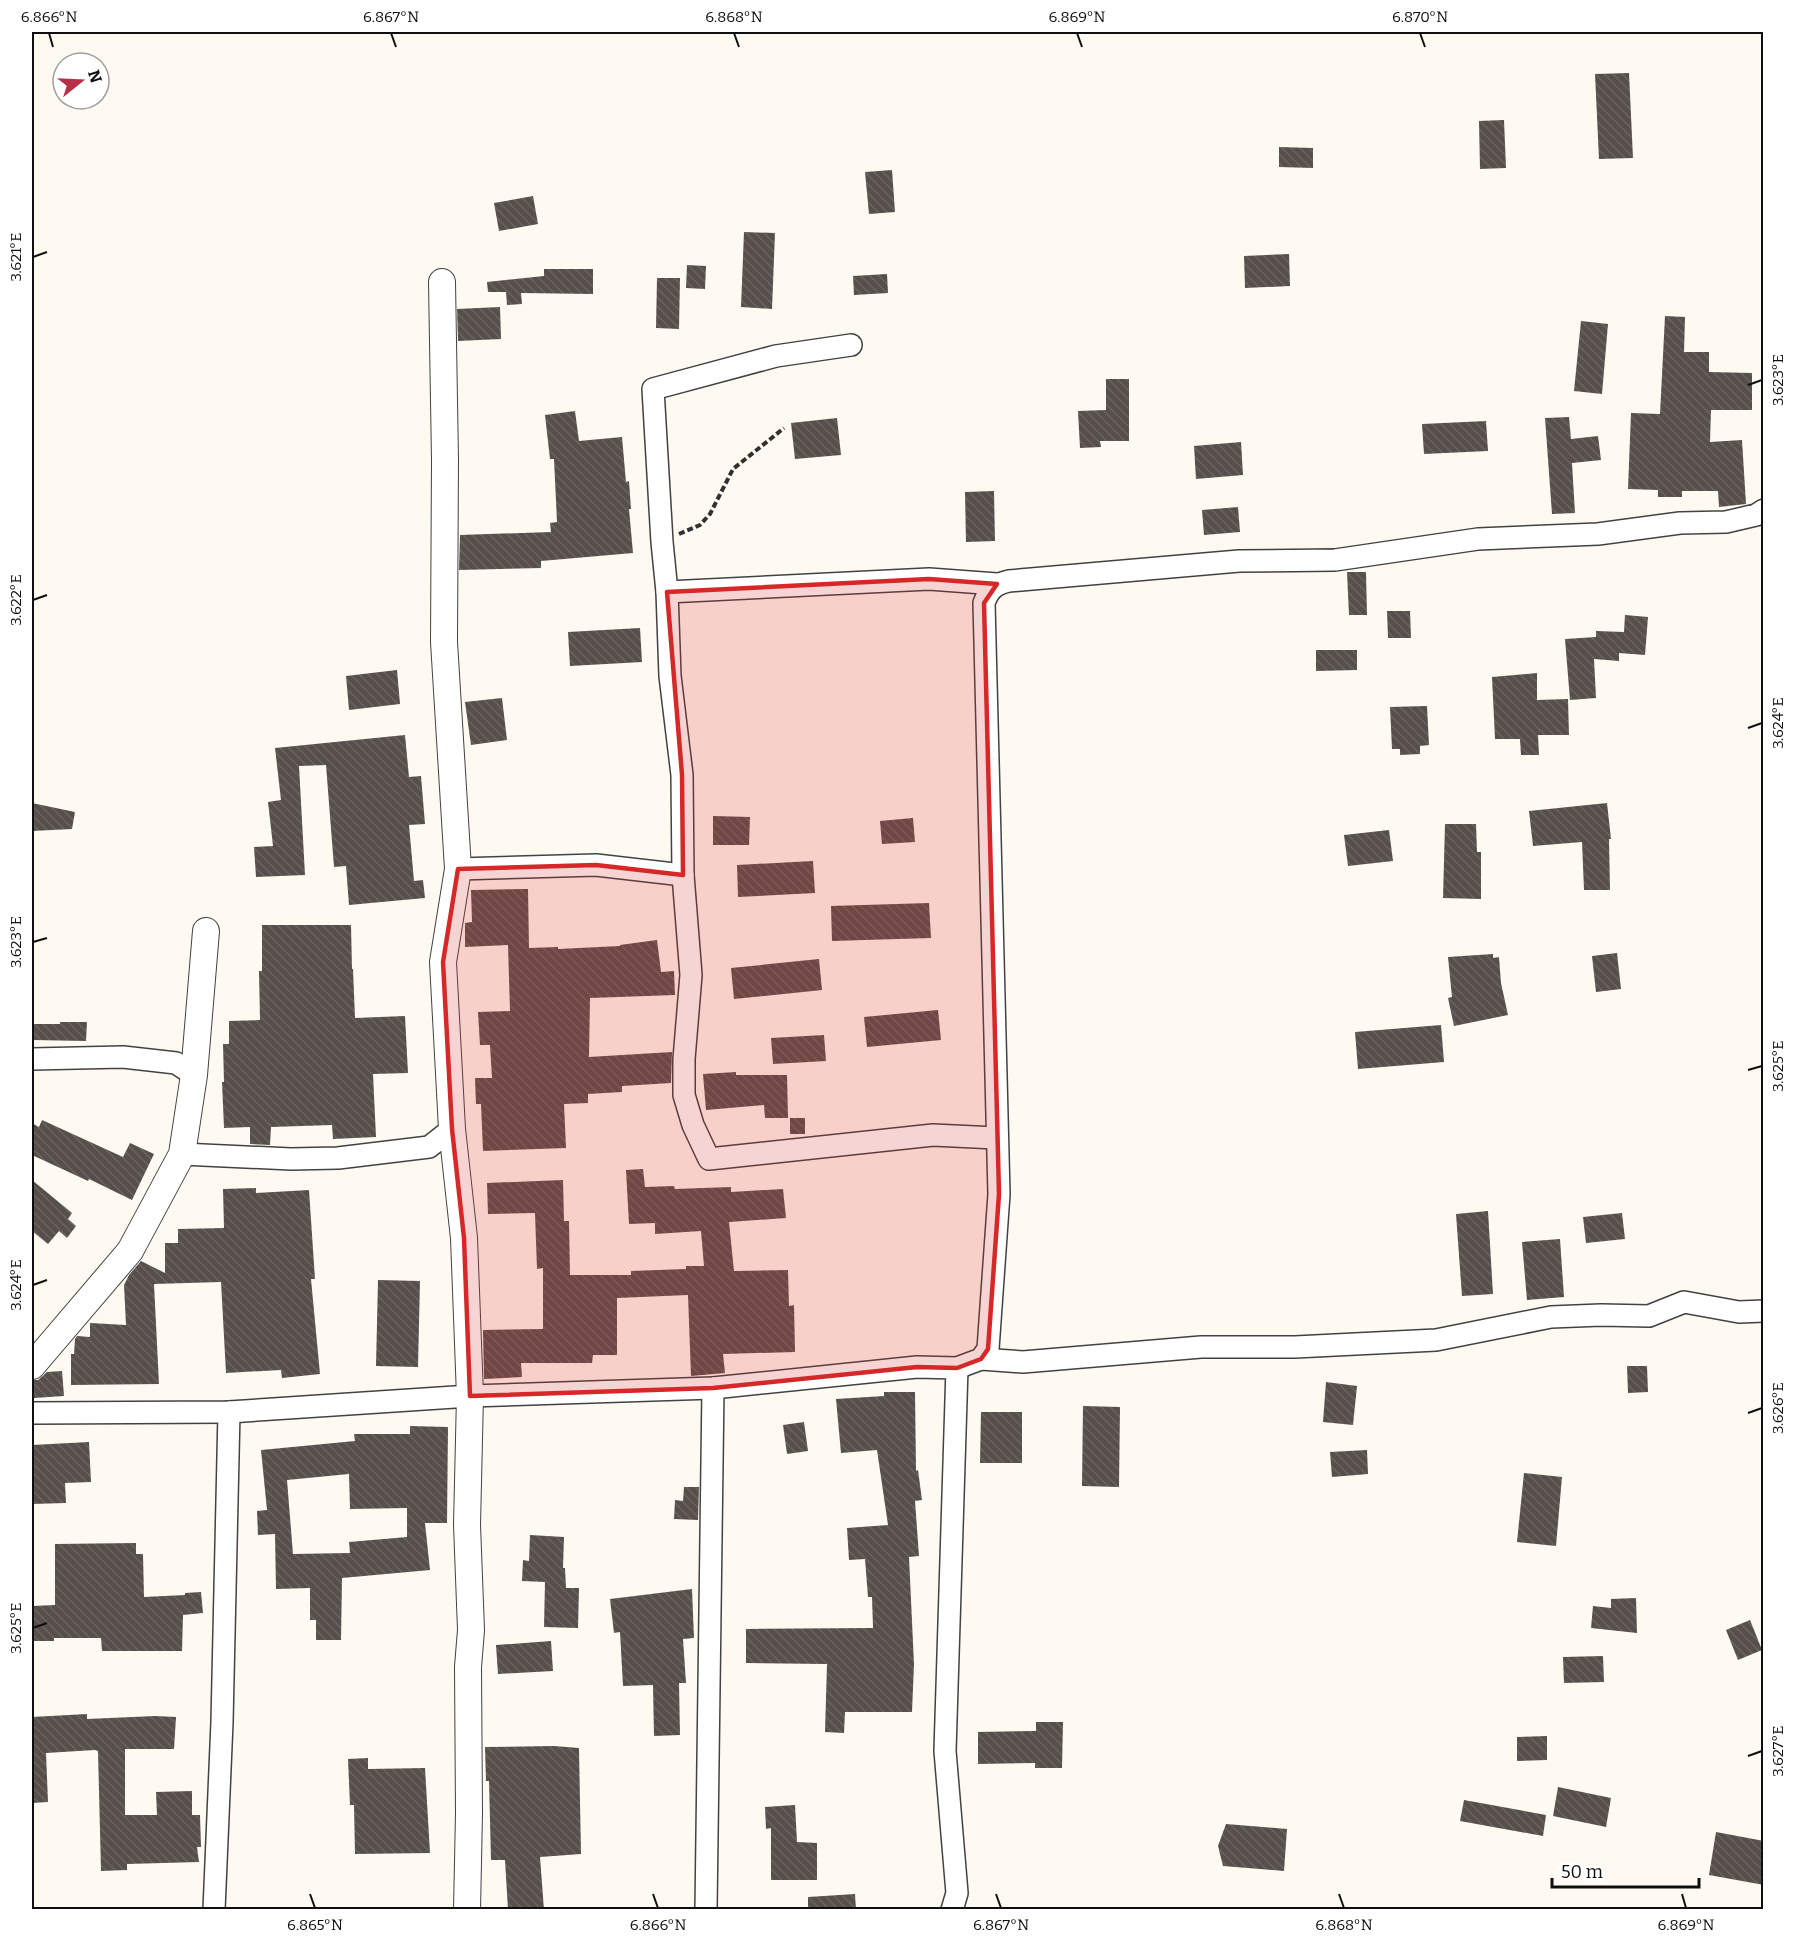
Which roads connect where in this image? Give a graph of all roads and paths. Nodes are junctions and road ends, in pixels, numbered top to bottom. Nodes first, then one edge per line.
1 (442, 282) dead end
2 (851, 345) dead end
3 (784, 428) dead end
4 (1764, 510) edge
5 (662, 542) junction
6 (997, 584) junction
7 (667, 592) junction
8 (458, 869) junction
9 (683, 875) junction
10 (206, 931) dead end
11 (32, 1059) edge
12 (194, 1075) junction
13 (452, 1129) junction
14 (996, 1138) junction
15 (429, 1147) junction
16 (182, 1154) junction
17 (455, 1168) junction
18 (1764, 1311) edge
19 (981, 1359) junction
20 (32, 1366) edge
21 (957, 1368) junction
22 (713, 1388) junction
23 (470, 1396) junction
24 (229, 1412) junction
25 (32, 1413) edge
26 (214, 1910) edge
27 (467, 1910) edge
28 (706, 1910) edge
29 (952, 1910) edge

1 - 8 street
2 - 5 street
3 - 5 path
4 - 6 street
5 - 7 street
6 - 7 street
6 - 14 street
7 - 9 street
8 - 9 street
8 - 13 street
9 - 14 street
10 - 12 street
11 - 12 street
12 - 16 street
13 - 15 street
13 - 17 street
14 - 19 street
15 - 16 street
15 - 17 street
16 - 20 street
17 - 23 street
18 - 19 street
19 - 21 street
21 - 22 street
21 - 29 street
22 - 23 street
22 - 28 street
23 - 24 street
23 - 27 street
24 - 25 street
24 - 26 street

